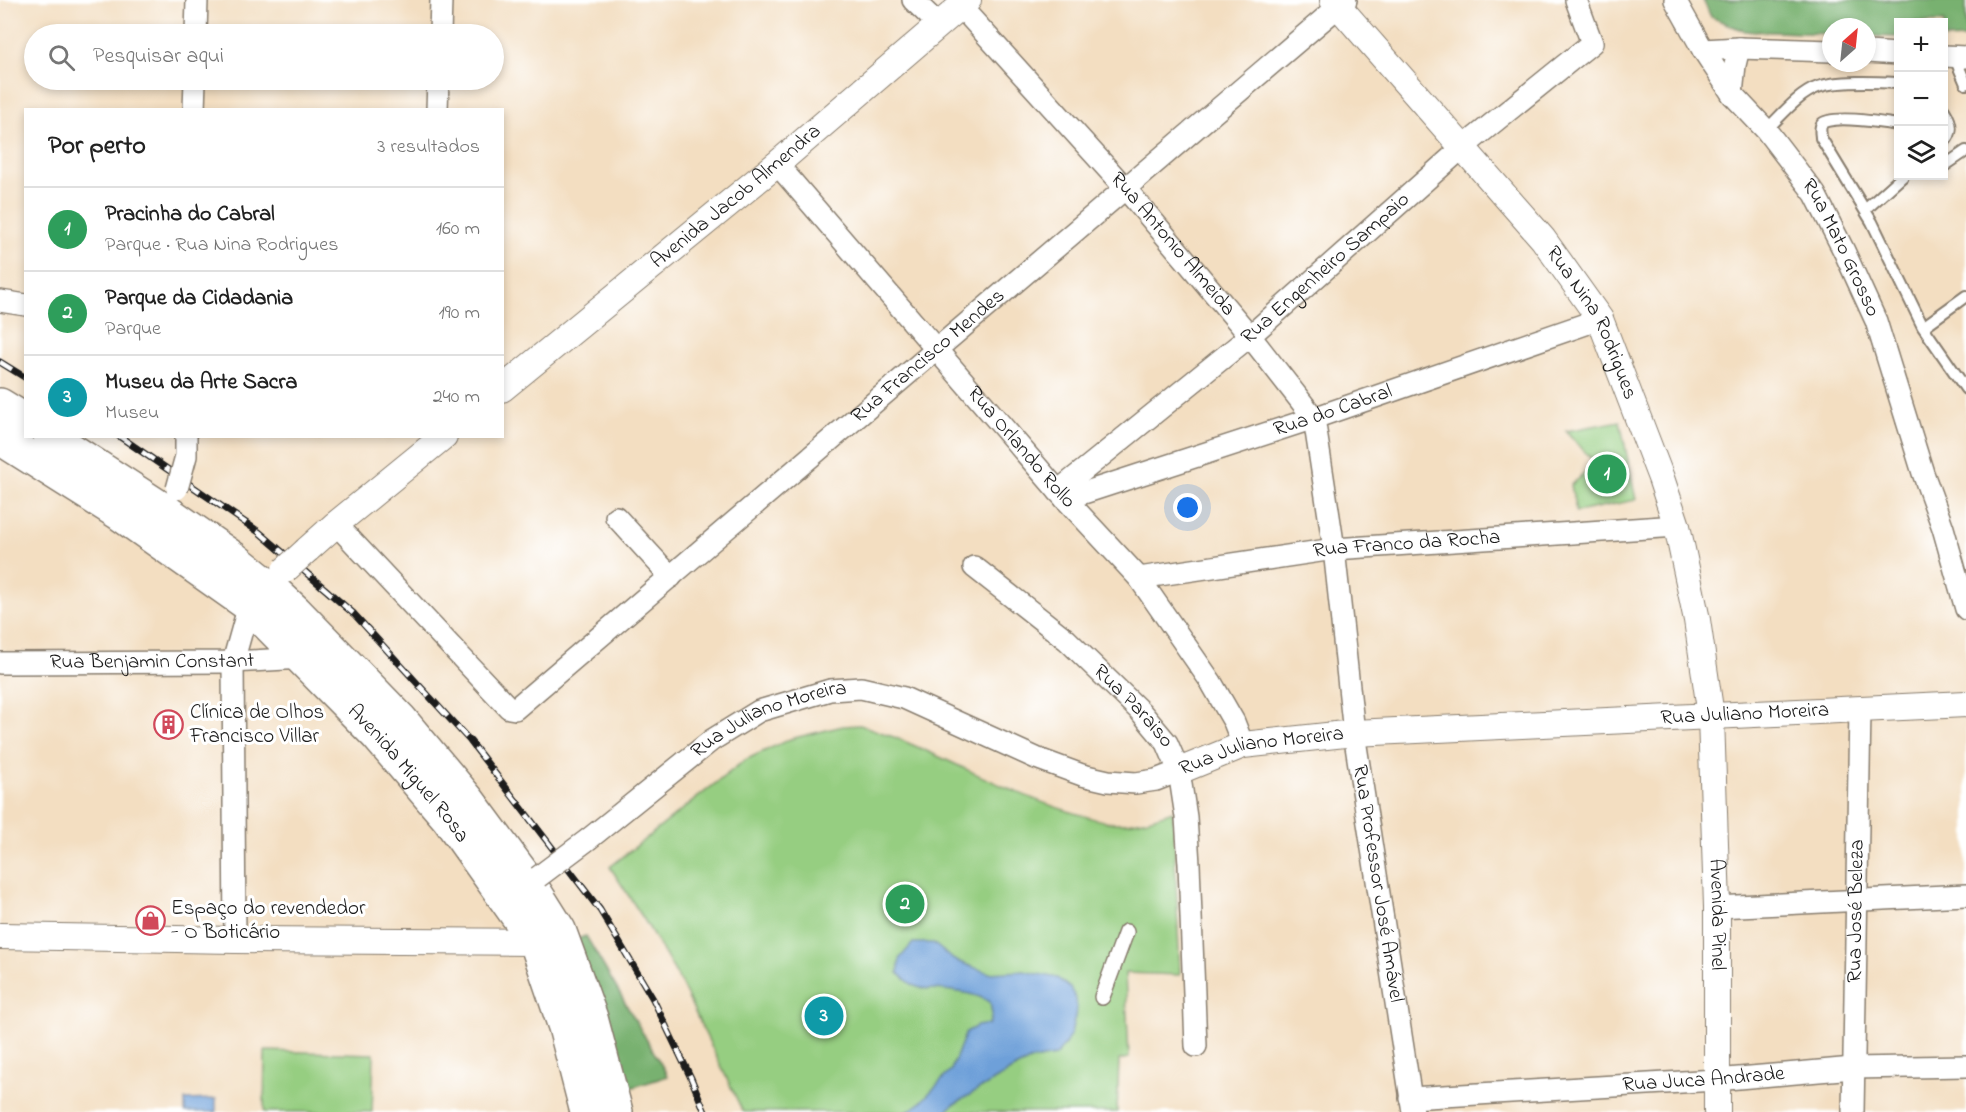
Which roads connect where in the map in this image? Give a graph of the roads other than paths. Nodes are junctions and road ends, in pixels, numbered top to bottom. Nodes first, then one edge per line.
1 (197, 0) edge
2 (441, 0) edge
3 (913, 0) edge
4 (1576, 0) edge
5 (1675, 0) edge
6 (1339, 2) edge
7 (964, 3) edge
8 (196, 24) edge
9 (440, 24) edge
10 (938, 24) junction
11 (1739, 48) junction
12 (1703, 51) junction
13 (1822, 51) edge
14 (1876, 53) edge
15 (1894, 54) edge
16 (1954, 56) edge
17 (1894, 83) edge
18 (1966, 84) edge
19 (195, 90) edge
20 (438, 90) edge
21 (1732, 94) junction
22 (194, 108) edge
23 (437, 108) edge
24 (1948, 115) edge
25 (1894, 124) edge
26 (1766, 130) junction
27 (1948, 139) edge
28 (1462, 148) junction
29 (1966, 151) edge
30 (1948, 163) edge
31 (777, 164) junction
32 (1899, 180) edge
33 (1125, 188) junction
34 (1865, 210) junction
35 (1966, 296) edge
36 (0, 301) edge
37 (24, 305) edge
38 (1600, 319) junction
39 (1923, 327) junction
40 (1250, 336) junction
41 (935, 350) junction
42 (504, 384) edge
43 (1966, 389) edge
44 (0, 405) edge
45 (1314, 418) junction
46 (24, 420) edge
47 (0, 438) edge
48 (54, 438) edge
49 (186, 438) edge
50 (442, 438) edge
51 (1062, 495) junction
52 (172, 501) junction
53 (616, 517) dead end
54 (336, 524) junction
55 (1677, 526) junction
56 (1943, 528) junction
57 (1334, 549) junction
58 (1966, 558) edge
59 (974, 567) dead end
60 (671, 577) junction
61 (1139, 578) junction
62 (267, 587) junction
63 (1965, 598) edge
64 (303, 658) junction
65 (233, 662) junction
66 (0, 663) edge
67 (1966, 704) edge
68 (1860, 710) junction
69 (1711, 716) junction
70 (1354, 733) junction
71 (1243, 745) junction
72 (1179, 771) junction
73 (534, 881) junction
74 (1966, 895) edge
75 (1857, 900) junction
76 (1717, 907) junction
77 (0, 936) edge
78 (547, 936) junction
79 (235, 940) junction
80 (1099, 981) dead end
81 (1102, 997) dead end
82 (578, 1023) junction
83 (1196, 1046) dead end
84 (1966, 1066) edge
85 (1853, 1068) junction
86 (1716, 1080) junction
87 (1412, 1105) edge
88 (587, 1112) edge
89 (615, 1112) edge
90 (1717, 1112) edge
91 (1853, 1112) edge

1 - 8 street
2 - 9 street
3 - 10 street
4 - 28 street, Rua Engenheiro Sampaio
5 - 12 street, Rua Mato Grosso
6 - 28 street, Rua Nina Rodrigues
6 - 33 street, Rua Francisco Mendes
7 - 10 street, Avenida Jacob Almendra
7 - 33 street, Rua Antonio Almeida
10 - 31 street, Avenida Jacob Almendra
11 - 12 street
11 - 13 street
11 - 21 street
12 - 21 street, Rua Mato Grosso
14 - 15 street
16 - 18 lane
17 - 26 lane
19 - 22 street
20 - 23 street
21 - 26 street, Rua Mato Grosso
24 - 27 lane
25 - 34 lane
26 - 56 street, Rua Mato Grosso
28 - 38 street, Rua Nina Rodrigues
28 - 40 street, Rua Engenheiro Sampaio
29 - 30 lane
31 - 41 street, Rua Orlando Rollo
31 - 42 street, Avenida Jacob Almendra
32 - 34 lane
33 - 40 street, Rua Antonio Almeida
33 - 41 street, Rua Francisco Mendes
34 - 39 lane
35 - 39 lane
36 - 37 street
38 - 45 street, Rua do Cabral
38 - 55 street, Rua Nina Rodrigues
39 - 43 lane
40 - 45 street, Rua Antonio Almeida
40 - 51 street, Rua Engenheiro Sampaio
41 - 51 street, Rua Orlando Rollo
41 - 60 street, Rua Francisco Mendes
44 - 46 main road
45 - 51 street, Rua do Cabral
45 - 57 street, Rua Antonio Almeida
47 - 62 main road, Avenida Miguel Rosa
48 - 52 main road, Avenida Miguel Rosa
49 - 52 street, bridge
50 - 54 street
51 - 61 street, Rua Orlando Rollo
52 - 62 main road, Avenida Miguel Rosa
53 - 60 street
54 - 60 street, Rua Francisco Mendes
54 - 62 street, bridge
55 - 57 street, Rua Franco da Rocha
55 - 69 street, Rua Nina Rodrigues
56 - 58 street, Rua Mato Grosso
56 - 63 street, Rua Mato Grosso
57 - 61 street, Rua Franco da Rocha
57 - 70 street, Rua Professor José Amável
59 - 72 street, Rua Paraiso
61 - 71 street, Rua Orlando Rollo
62 - 64 main road, Avenida Miguel Rosa
62 - 65 street
62 - 73 main road, Avenida Miguel Rosa
64 - 65 street, Rua Benjamin Constant
64 - 78 main road, Avenida Miguel Rosa
65 - 66 street, Rua Benjamin Constant
65 - 79 street
67 - 68 street, Rua Juliano Moreira
68 - 69 street, Rua Juliano Moreira
68 - 75 street, Rua José Beleza
69 - 70 street, Rua Juliano Moreira
69 - 76 street, Avenida Pinel
70 - 71 street, Rua Juliano Moreira
70 - 87 street, Rua Professor José Amável
71 - 72 street, Rua Juliano Moreira
72 - 73 street, Rua Juliano Moreira, bridge
72 - 83 street, Rua Paraiso
73 - 78 main road, Avenida Miguel Rosa
74 - 75 street
75 - 76 street
75 - 85 street, Rua José Beleza
76 - 86 street, Avenida Pinel
77 - 79 street
78 - 79 street
78 - 82 main road, Avenida Miguel Rosa
80 - 81 street
82 - 88 main road, Avenida Miguel Rosa
82 - 89 main road, Avenida Miguel Rosa
84 - 85 street, Rua Juca Andrade
85 - 86 street, Rua Juca Andrade
85 - 91 street, Rua José Beleza
86 - 87 street, Rua Juca Andrade
86 - 90 street, Avenida Pinel

